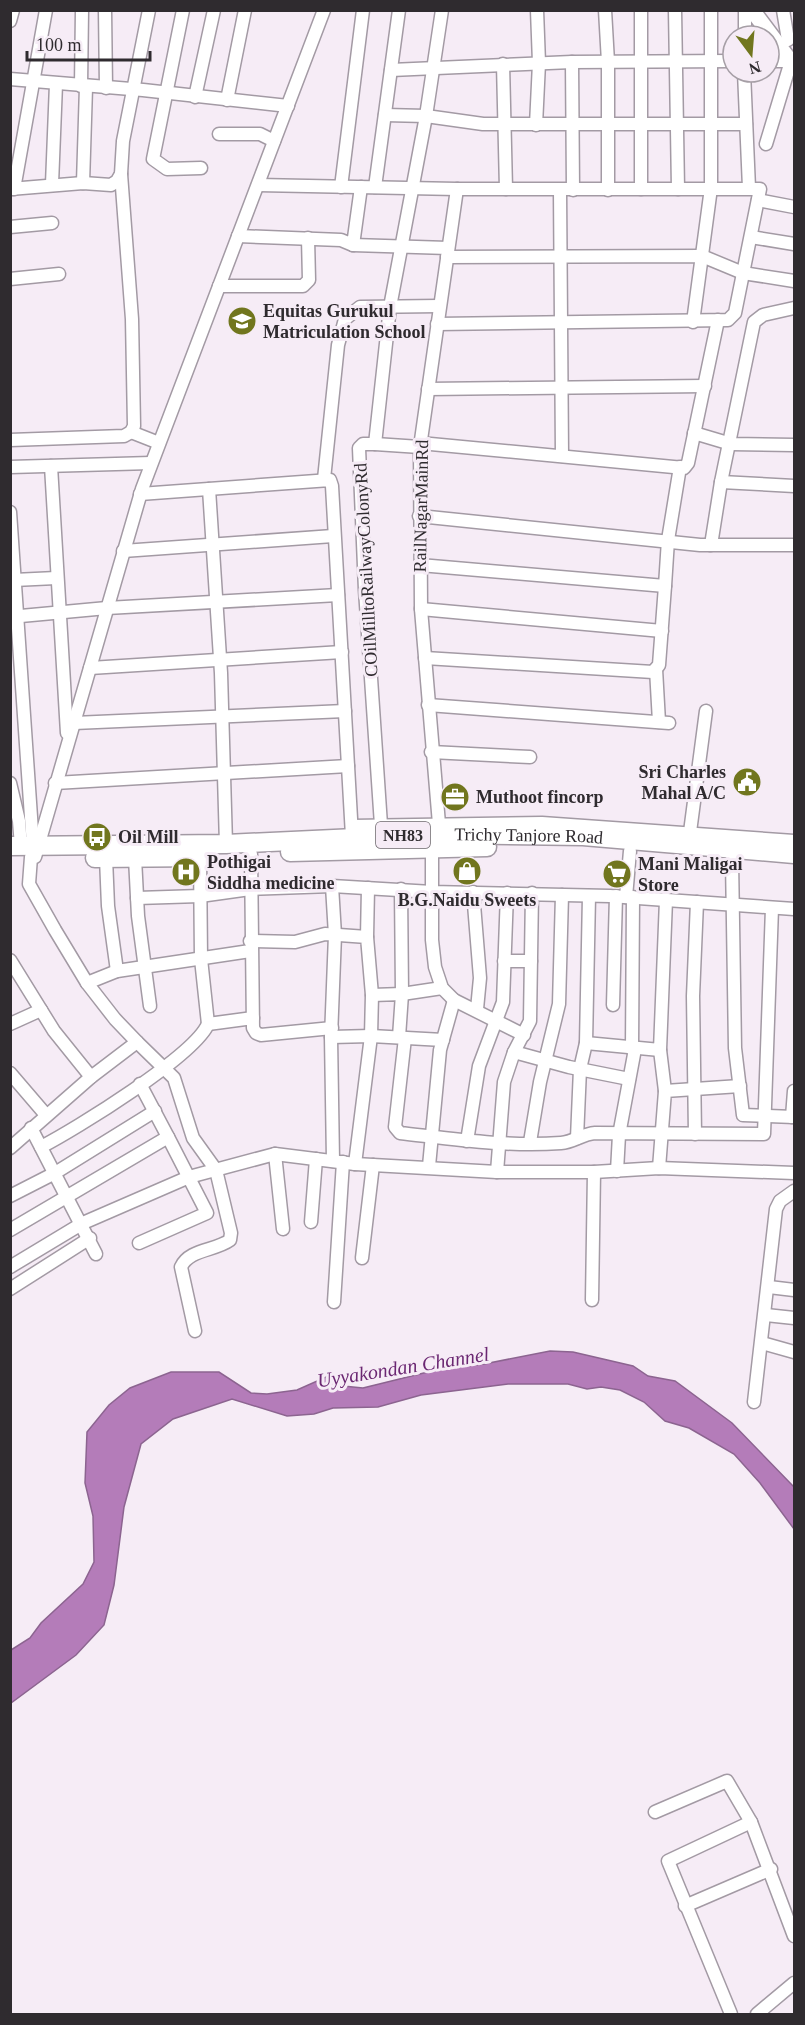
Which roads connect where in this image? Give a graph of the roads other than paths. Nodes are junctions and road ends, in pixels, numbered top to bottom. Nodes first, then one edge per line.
1 (13, 10) edge
2 (46, 10) edge
3 (82, 10) edge
4 (105, 10) edge
5 (149, 10) edge
6 (183, 10) edge
7 (214, 10) edge
8 (245, 10) edge
9 (324, 10) edge
10 (363, 10) edge
11 (399, 10) edge
12 (442, 10) edge
13 (537, 10) edge
14 (605, 10) edge
15 (641, 10) edge
16 (675, 10) edge
17 (711, 10) edge
18 (752, 10) edge
19 (783, 10) edge
20 (10, 21) edge
21 (788, 41) edge
22 (676, 61) junction
23 (711, 61) junction
24 (721, 61) edge
25 (572, 62) junction
26 (608, 62) junction
27 (642, 62) junction
28 (539, 63) junction
29 (503, 64) junction
30 (793, 64) edge
31 (435, 67) junction
32 (391, 70) junction
33 (10, 79) edge
34 (32, 81) junction
35 (56, 84) junction
36 (744, 84) edge
37 (83, 87) junction
38 (106, 88) junction
39 (135, 89) junction
40 (164, 92) junction
41 (195, 97) junction
42 (227, 100) junction
43 (288, 106) junction
44 (385, 115) junction
45 (426, 116) junction
46 (643, 123) junction
47 (677, 123) junction
48 (711, 123) junction
49 (505, 124) junction
50 (575, 124) junction
51 (609, 124) junction
52 (746, 124) junction
53 (536, 125) junction
54 (219, 134) dead end
55 (274, 141) junction
56 (766, 144) dead end
57 (201, 168) dead end
58 (121, 174) junction
59 (83, 183) junction
60 (52, 184) junction
61 (258, 185) junction
62 (341, 187) junction
63 (361, 187) junction
64 (375, 188) junction
65 (414, 188) junction
66 (711, 188) junction
67 (749, 188) junction
68 (12, 189) edge
69 (457, 189) junction
70 (506, 189) junction
71 (641, 189) junction
72 (678, 189) junction
73 (560, 190) junction
74 (573, 190) junction
75 (608, 190) junction
76 (758, 200) junction
77 (795, 207) edge
78 (52, 223) dead end
79 (10, 227) edge
80 (238, 236) junction
81 (751, 237) junction
82 (308, 238) junction
83 (795, 244) edge
84 (353, 245) junction
85 (402, 248) junction
86 (448, 253) junction
87 (560, 256) junction
88 (702, 256) junction
89 (743, 273) junction
90 (59, 274) dead end
91 (10, 279) edge
92 (795, 281) edge
93 (219, 286) junction
94 (439, 306) junction
95 (390, 307) junction
96 (795, 308) edge
97 (735, 313) junction
98 (758, 318) junction
99 (718, 320) junction
100 (693, 322) junction
101 (561, 323) junction
102 (437, 324) junction
103 (705, 386) junction
104 (428, 388) junction
105 (561, 388) junction
106 (130, 432) junction
107 (694, 433) junction
108 (10, 440) edge
109 (159, 443) junction
110 (375, 444) junction
111 (731, 444) junction
112 (420, 445) junction
113 (795, 446) edge
114 (562, 456) junction
115 (151, 463) junction
116 (51, 466) junction
117 (10, 467) edge
118 (681, 467) junction
119 (324, 479) junction
120 (721, 482) junction
121 (795, 486) edge
122 (209, 489) junction
123 (140, 494) junction
124 (10, 512) edge
125 (419, 516) junction
126 (333, 536) junction
127 (668, 540) junction
128 (213, 544) junction
129 (711, 544) junction
130 (795, 545) edge
131 (123, 551) junction
132 (420, 565) junction
133 (56, 578) junction
134 (14, 580) junction
135 (665, 586) junction
136 (338, 595) junction
137 (216, 602) junction
138 (107, 608) junction
139 (421, 609) junction
140 (59, 612) junction
141 (13, 617) edge
142 (662, 631) junction
143 (342, 652) junction
144 (425, 658) junction
145 (220, 660) junction
146 (90, 668) junction
147 (656, 669) junction
148 (428, 705) junction
149 (345, 711) junction
150 (706, 711) dead end
151 (222, 716) junction
152 (74, 723) junction
153 (68, 743) junction
154 (431, 752) junction
155 (530, 757) dead end
156 (348, 766) junction
157 (224, 773) junction
158 (55, 783) junction
159 (11, 784) edge
160 (15, 820) edge
161 (439, 824) junction
162 (381, 825) junction
163 (352, 831) junction
164 (690, 832) junction
165 (795, 841) edge
166 (226, 844) junction
167 (432, 847) junction
168 (26, 850) edge
169 (630, 851) junction
170 (251, 854) junction
171 (795, 854) edge
172 (200, 857) junction
173 (106, 858) junction
174 (135, 858) junction
175 (732, 860) junction
176 (795, 865) edge
177 (332, 886) junction
178 (368, 888) junction
179 (250, 889) junction
180 (401, 889) junction
181 (432, 892) junction
182 (472, 892) junction
183 (507, 893) junction
184 (532, 893) junction
185 (562, 895) junction
186 (200, 896) junction
187 (589, 896) junction
188 (625, 897) junction
189 (137, 898) junction
190 (666, 900) junction
191 (697, 902) junction
192 (733, 906) junction
193 (772, 909) junction
194 (795, 909) edge
195 (335, 935) junction
196 (367, 937) junction
197 (250, 946) junction
198 (201, 959) junction
199 (10, 960) edge
200 (531, 960) junction
201 (504, 962) junction
202 (143, 967) junction
203 (117, 971) junction
204 (87, 983) junction
205 (442, 988) junction
206 (402, 994) junction
207 (372, 995) junction
208 (454, 1000) junction
209 (613, 1005) dead end
210 (150, 1006) dead end
211 (477, 1009) junction
212 (41, 1010) junction
213 (253, 1018) junction
214 (498, 1020) junction
215 (10, 1024) edge
216 (208, 1024) junction
217 (331, 1032) junction
218 (524, 1035) junction
219 (371, 1036) junction
220 (402, 1038) junction
221 (443, 1040) junction
222 (137, 1042) junction
223 (586, 1043) junction
224 (634, 1049) junction
225 (660, 1050) junction
226 (514, 1052) junction
227 (547, 1060) junction
228 (163, 1066) junction
229 (580, 1069) junction
230 (91, 1077) junction
231 (629, 1079) junction
232 (13, 1081) edge
233 (140, 1084) junction
234 (740, 1086) junction
235 (665, 1091) junction
236 (695, 1091) junction
237 (795, 1091) edge
238 (155, 1111) junction
239 (46, 1115) junction
240 (764, 1115) junction
241 (793, 1117) edge
242 (32, 1128) junction
243 (661, 1134) junction
244 (695, 1134) junction
245 (619, 1135) junction
246 (431, 1136) junction
247 (168, 1137) junction
248 (577, 1138) junction
249 (467, 1141) junction
250 (530, 1142) junction
251 (497, 1145) junction
252 (41, 1147) junction
253 (10, 1148) edge
254 (275, 1154) junction
255 (316, 1159) junction
256 (344, 1162) junction
257 (373, 1164) junction
258 (429, 1166) junction
259 (659, 1168) junction
260 (216, 1170) junction
261 (617, 1171) junction
262 (497, 1172) junction
263 (594, 1172) junction
264 (55, 1173) junction
265 (795, 1173) edge
266 (189, 1177) junction
267 (795, 1191) edge
268 (10, 1196) edge
269 (68, 1196) junction
270 (311, 1222) dead end
271 (83, 1223) junction
272 (283, 1229) dead end
273 (10, 1230) edge
274 (90, 1238) junction
275 (139, 1243) dead end
276 (96, 1254) dead end
277 (362, 1258) dead end
278 (10, 1267) edge
279 (769, 1287) junction
280 (10, 1289) edge
281 (795, 1290) edge
282 (592, 1300) dead end
283 (334, 1302) dead end
284 (766, 1315) junction
285 (795, 1318) edge
286 (195, 1331) dead end
287 (762, 1343) junction
288 (795, 1352) edge
289 (754, 1401) dead end
290 (655, 1812) dead end
291 (751, 1822) junction
292 (771, 1869) junction
293 (686, 1906) junction
294 (795, 1936) edge
295 (795, 1983) edge
296 (731, 2014) edge
297 (757, 2014) edge

1 - 20 street
2 - 34 street
3 - 37 street
4 - 38 street
5 - 39 street
6 - 40 street
7 - 41 street
8 - 42 street
9 - 43 street
10 - 62 street
11 - 32 street
12 - 31 street, COilMilltoRailwayColonyRd
13 - 28 street
14 - 26 street
15 - 27 street
16 - 22 street
17 - 23 street
18 - 21 main road
19 - 21 street
21 - 30 main road
22 - 23 street
22 - 27 street
22 - 47 street
23 - 24 street
23 - 48 street
25 - 26 street
25 - 28 street
25 - 50 street
26 - 27 street
26 - 51 street
27 - 46 street
28 - 29 street
28 - 53 street
29 - 31 street
29 - 49 street
30 - 56 street
31 - 32 street
31 - 45 street, COilMilltoRailwayColonyRd
32 - 44 street
33 - 34 street
34 - 35 street
34 - 68 street
35 - 37 street
35 - 60 street
36 - 52 street
37 - 38 street
37 - 59 street
38 - 39 street
39 - 40 street
39 - 58 street
40 - 41 street
40 - 57 street
41 - 42 street
42 - 43 street
43 - 55 street
44 - 45 street
44 - 64 street
45 - 49 street
45 - 65 street, COilMilltoRailwayColonyRd
46 - 47 street
46 - 51 street
46 - 71 street
47 - 48 street
47 - 72 street
48 - 52 street
48 - 66 street
49 - 53 street
49 - 70 street
50 - 51 street
50 - 53 street
50 - 74 street
51 - 75 street
52 - 67 street
54 - 55 street
55 - 61 street
58 - 59 street
58 - 106 street
59 - 60 street
60 - 68 street
61 - 62 street
61 - 80 street
62 - 63 street
63 - 64 street
63 - 84 street
64 - 65 street
65 - 69 street
65 - 85 street, COilMilltoRailwayColonyRd
66 - 67 street
66 - 72 street
66 - 88 street
67 - 76 street
69 - 70 street
69 - 86 street, RailNagarMainRd
70 - 73 street
71 - 72 street
71 - 75 street
73 - 74 street
73 - 87 street
74 - 75 street
76 - 77 street
76 - 81 street
78 - 79 street
80 - 82 street
80 - 93 street
81 - 83 street
81 - 89 street
82 - 84 street
82 - 93 street
84 - 85 street
85 - 86 street
85 - 95 street, COilMilltoRailwayColonyRd
86 - 87 street
86 - 94 street, RailNagarMainRd
87 - 88 street
87 - 101 street
88 - 89 street
88 - 100 street
89 - 92 street
89 - 97 street
90 - 91 street
93 - 109 street
94 - 95 street
94 - 102 street, RailNagarMainRd
95 - 110 street, COilMilltoRailwayColonyRd
95 - 119 street
96 - 98 street
97 - 98 street
97 - 99 street
98 - 111 street
99 - 100 street
99 - 103 street
100 - 101 street
101 - 102 street
101 - 105 street
102 - 104 street, RailNagarMainRd
103 - 105 street
103 - 107 street
104 - 105 street
104 - 112 street, RailNagarMainRd
105 - 114 street
106 - 108 street
106 - 109 street
107 - 111 street
107 - 118 street
109 - 115 street
110 - 112 street
110 - 162 street, COilMilltoRailwayColonyRd
111 - 113 street
111 - 120 street
112 - 114 street
112 - 125 street, RailNagarMainRd
114 - 118 street
115 - 116 street
115 - 123 street
116 - 117 street
116 - 133 street
118 - 127 street
119 - 122 street
119 - 126 street
120 - 121 street
120 - 129 street
122 - 123 street
122 - 128 street
123 - 131 street
124 - 134 street
125 - 127 street
125 - 132 street, RailNagarMainRd
126 - 128 street
126 - 136 street
127 - 129 street
127 - 135 street
128 - 131 street
128 - 137 street
129 - 130 street
131 - 138 street
132 - 135 street
132 - 139 street, RailNagarMainRd
133 - 134 street
133 - 140 street
134 - 141 street
135 - 142 street
136 - 137 street
136 - 143 street
137 - 138 street
137 - 145 street
138 - 140 street
138 - 146 street
139 - 142 street
139 - 144 street, RailNagarMainRd
140 - 141 street
140 - 153 street
141 - 168 street
142 - 147 street
143 - 145 street
143 - 149 street
144 - 147 street
144 - 148 street, RailNagarMainRd
145 - 146 street
145 - 151 street
146 - 152 street
147 - 148 street
148 - 154 street, RailNagarMainRd
149 - 151 street
149 - 156 street
150 - 164 street
151 - 152 street
151 - 157 street
152 - 153 street
153 - 158 street
154 - 155 street
154 - 161 street, RailNagarMainRd
156 - 157 street
156 - 163 street
157 - 158 street
157 - 166 street
158 - 168 street
159 - 160 street
160 - 168 street
161 - 162 street
161 - 164 street
162 - 163 street
163 - 166 highway, Trichy Tanjore Road / NH83
163 - 171 highway, Trichy Tanjore Road / NH83
164 - 165 street
166 - 168 highway, Trichy Tanjore Road / NH83
167 - 169 highway, Trichy Tanjore Road / NH83
167 - 170 highway, Trichy Tanjore Road / NH83
167 - 181 street
168 - 173 highway, Trichy Tanjore Road / NH83
168 - 204 street
169 - 175 highway, Trichy Tanjore Road / NH83
169 - 188 street
170 - 172 highway, Trichy Tanjore Road / NH83
170 - 179 street
172 - 174 highway, Trichy Tanjore Road / NH83
172 - 186 street
173 - 174 highway, Trichy Tanjore Road / NH83
173 - 203 street
174 - 189 street
175 - 176 highway, Trichy Tanjore Road / NH83
175 - 192 street
177 - 178 street
177 - 179 street
177 - 195 street
178 - 180 street
178 - 196 street
179 - 186 street
179 - 197 street
180 - 181 street
180 - 206 street
181 - 182 street
181 - 205 street
182 - 183 street
182 - 211 street
183 - 184 street
183 - 201 street
184 - 185 street
184 - 200 street
185 - 187 street
185 - 227 street
186 - 189 street
186 - 198 street
187 - 188 street
187 - 223 street
188 - 190 street
188 - 209 street
188 - 224 street
189 - 202 street
190 - 191 street
190 - 225 street
191 - 192 street
191 - 236 street
192 - 193 street
192 - 234 street
193 - 194 street
193 - 240 street
195 - 196 street
195 - 197 street
195 - 217 street
196 - 207 street
197 - 198 street
197 - 213 street
198 - 202 street
198 - 216 street
199 - 212 street
200 - 201 street
200 - 218 street
201 - 214 street
202 - 203 street
202 - 210 street
203 - 204 street
204 - 222 street
205 - 206 street
205 - 208 street
206 - 207 street
206 - 220 street
207 - 219 street
208 - 211 street
208 - 221 street
211 - 214 street
212 - 215 street
212 - 230 street
213 - 216 street
213 - 217 street
214 - 218 street
214 - 249 street
216 - 228 street
217 - 219 street
217 - 256 street
218 - 226 street
219 - 220 street
219 - 256 street
220 - 221 street
220 - 246 street
221 - 246 street
222 - 228 street
222 - 230 street
223 - 224 street
223 - 229 street
224 - 225 street
224 - 231 street
225 - 235 street
226 - 227 street
226 - 251 street
227 - 229 street
227 - 250 street
228 - 233 street
228 - 260 street
229 - 231 street
229 - 248 street
230 - 239 street
231 - 245 street
232 - 239 street
233 - 238 street
233 - 252 street
234 - 236 street
234 - 240 street
235 - 236 street
235 - 243 street
236 - 244 street
237 - 241 street
238 - 247 street
238 - 264 street
239 - 242 street
240 - 241 street
240 - 244 street
242 - 252 street
242 - 253 street
243 - 244 street
243 - 245 street
243 - 259 street
245 - 248 street
245 - 261 street
246 - 249 street
246 - 258 street
247 - 266 street
247 - 269 street
248 - 250 street
249 - 251 street
250 - 251 street
251 - 262 street
252 - 264 street
254 - 255 street
254 - 260 street
254 - 272 street
255 - 256 street
255 - 270 street
256 - 257 street
256 - 283 street
257 - 258 street
257 - 277 street
258 - 262 street
259 - 261 street
259 - 265 street
260 - 266 street
260 - 286 street
261 - 263 street
262 - 263 street
263 - 282 street
264 - 268 street
264 - 269 street
266 - 271 street
266 - 275 street
267 - 279 street
269 - 271 street
269 - 273 street
271 - 274 street
271 - 278 street
274 - 276 street
274 - 280 street
279 - 281 street
279 - 284 street
284 - 285 street
284 - 287 street
287 - 288 street
287 - 289 street
290 - 291 street
291 - 292 street
291 - 293 street
292 - 293 street
292 - 294 street
293 - 296 street
295 - 297 street

